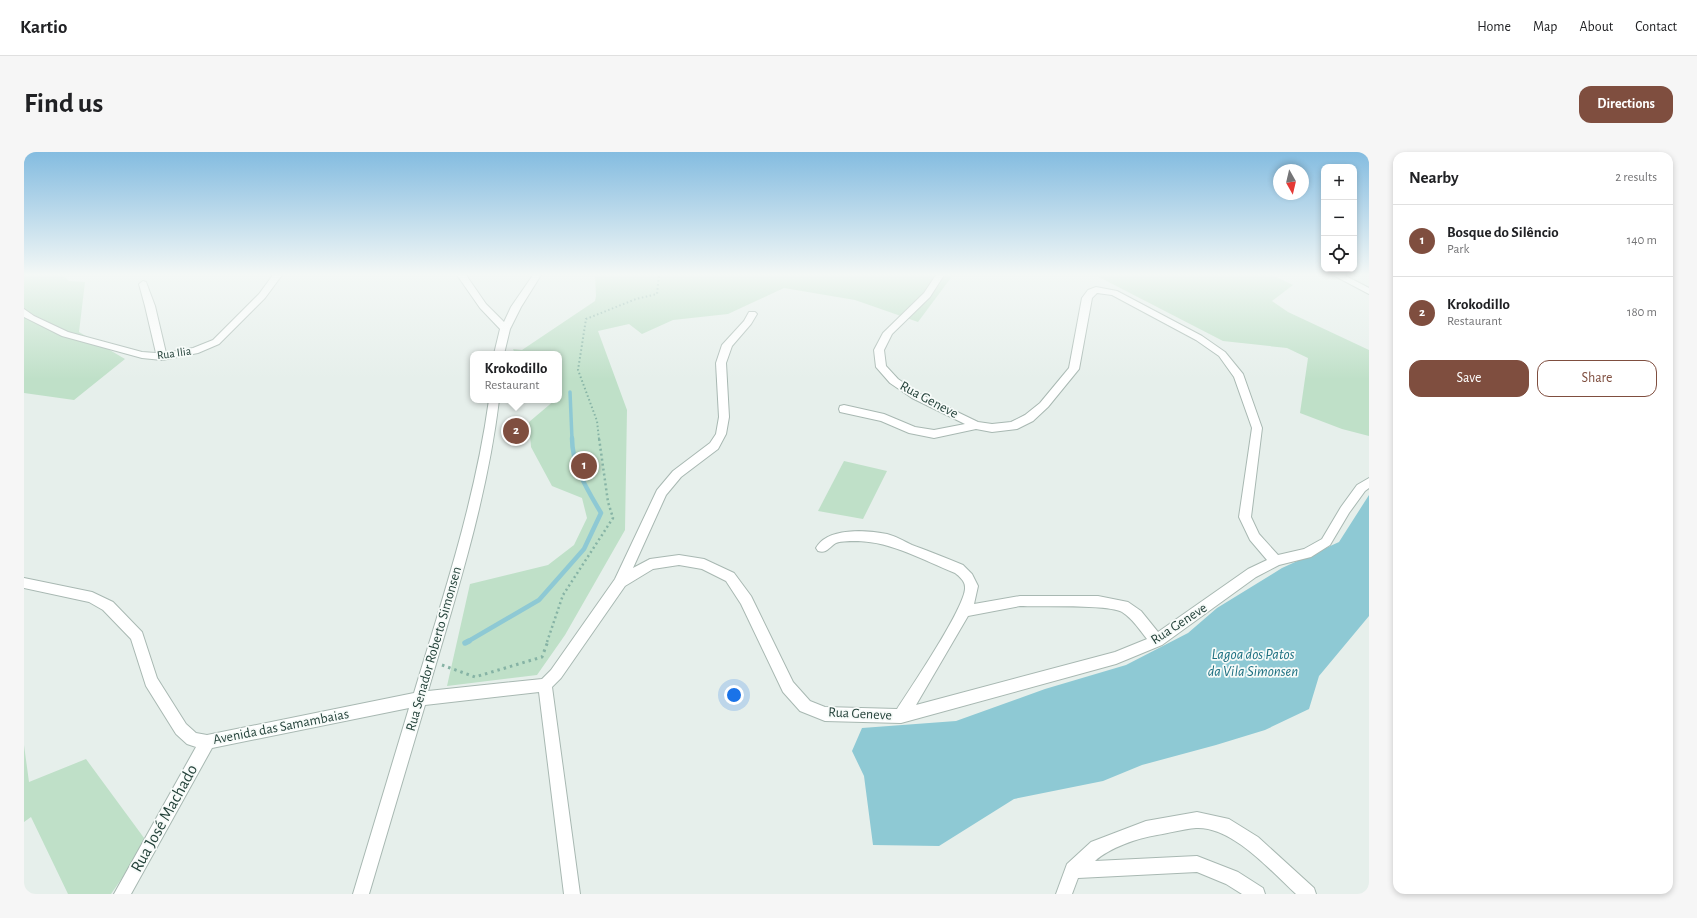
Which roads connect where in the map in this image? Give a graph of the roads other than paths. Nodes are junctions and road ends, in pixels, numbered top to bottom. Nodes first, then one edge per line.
1 (151, 310) edge
2 (248, 310) edge
3 (487, 310) edge
4 (515, 310) edge
5 (912, 310) edge
6 (1085, 310) edge
7 (1145, 310) edge
8 (24, 312) edge
9 (752, 314) dead end
10 (506, 329) junction
11 (500, 351) edge
12 (162, 357) junction
13 (494, 403) edge
14 (844, 409) dead end
15 (976, 425) junction
16 (1369, 482) edge
17 (822, 548) dead end
18 (1276, 561) junction
19 (620, 582) junction
20 (24, 583) edge
21 (964, 611) junction
22 (1157, 641) junction
23 (545, 685) junction
24 (419, 699) junction
25 (901, 716) junction
26 (207, 742) junction
27 (1072, 870) junction
28 (122, 894) edge
29 (361, 894) edge
30 (572, 894) edge
31 (1064, 894) edge
32 (1257, 894) edge
33 (1308, 894) edge

1 - 12 street
2 - 12 street, Rua Ilia
3 - 10 street
4 - 10 street
5 - 15 street, Rua Geneve
6 - 15 street, Rua Geneve
7 - 18 street, Rua Geneve
8 - 12 street, Rua Ilia
9 - 19 street
10 - 11 street
13 - 24 street, Rua Senador Roberto Simonsen
14 - 15 street
16 - 18 street, Rua Geneve
17 - 21 street
18 - 22 street, Rua Geneve
19 - 23 street, Rua Geneve
19 - 25 street, Rua Geneve
20 - 26 street, Avenida das Samambaias
21 - 22 street
21 - 25 street
22 - 25 street, Rua Geneve
23 - 24 street, Avenida das Samambaias
23 - 30 street
24 - 26 street, Avenida das Samambaias
24 - 29 street, Rua Senador Roberto Simonsen
26 - 28 street, Rua José Machado
27 - 31 street
27 - 32 street
27 - 33 street

